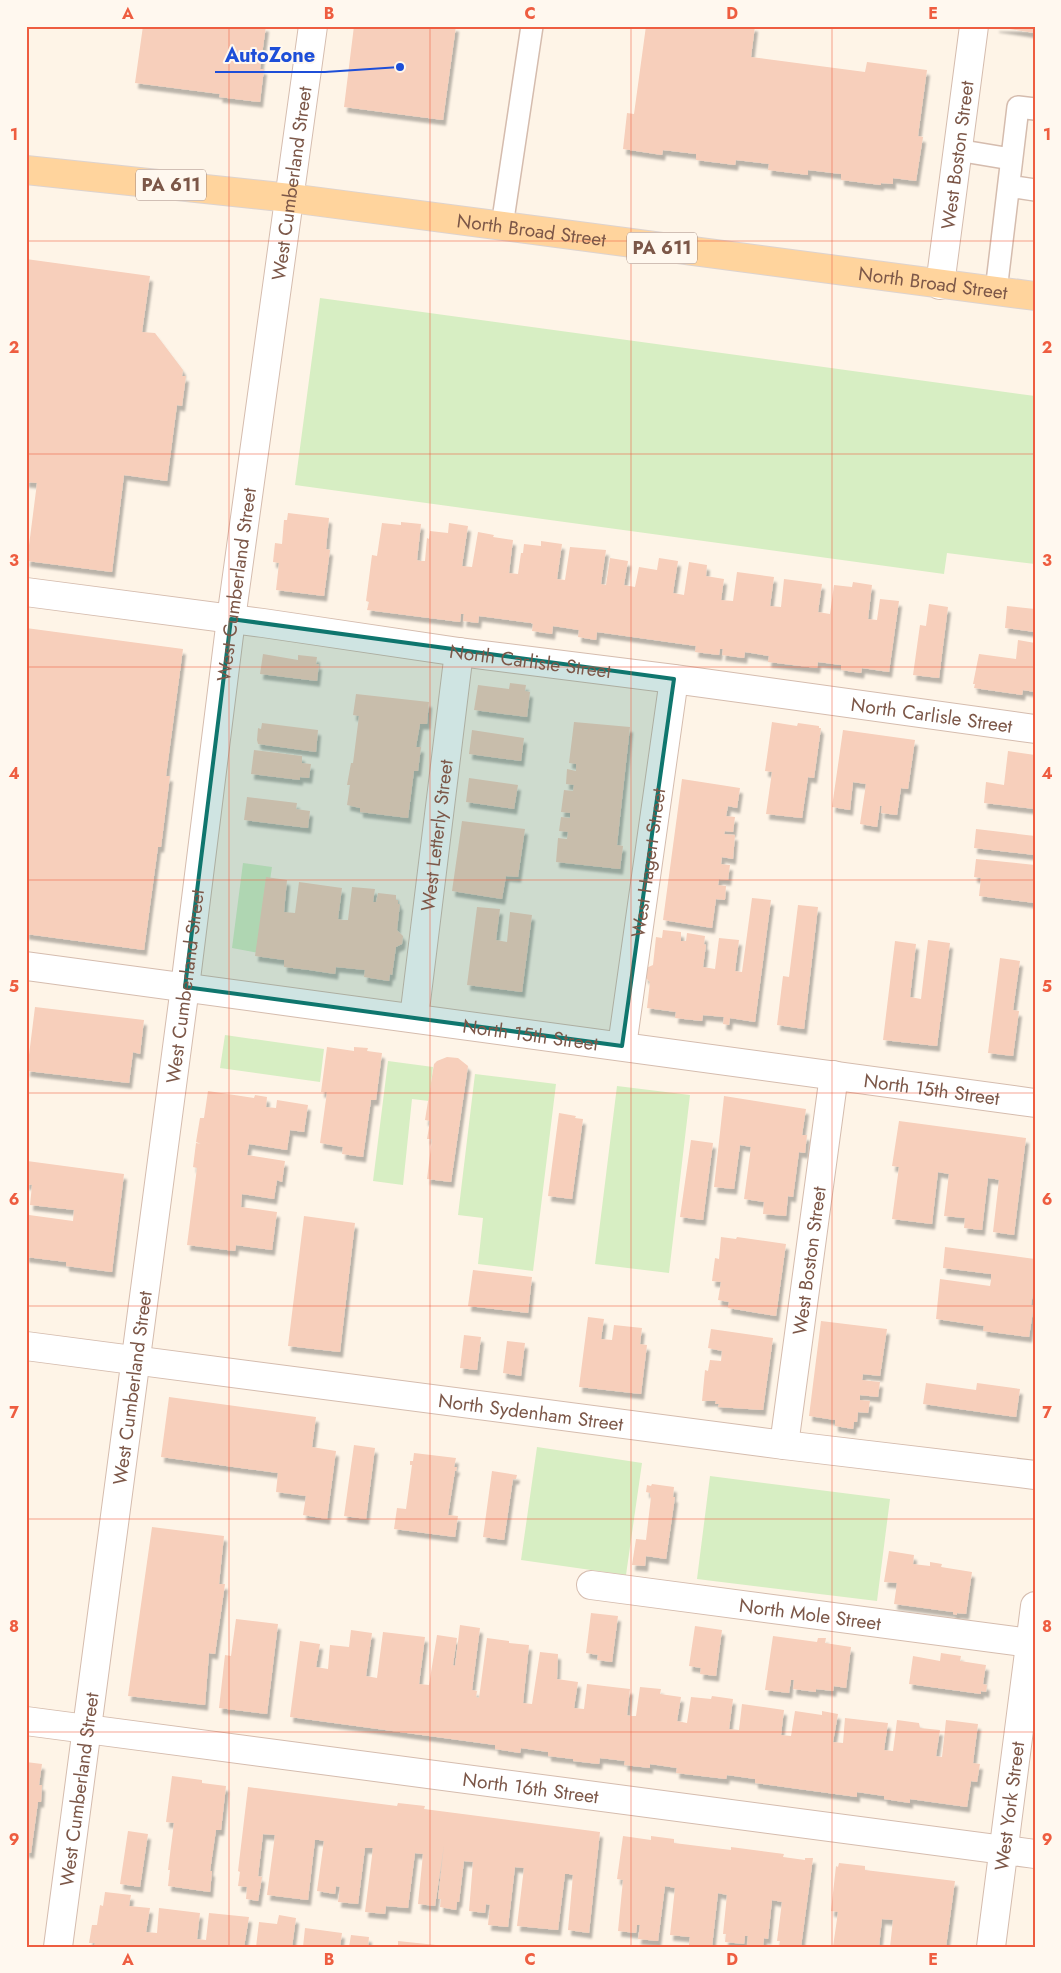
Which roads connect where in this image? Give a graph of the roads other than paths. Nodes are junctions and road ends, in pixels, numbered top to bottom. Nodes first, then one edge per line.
1 (312, 26) edge
2 (532, 26) edge
3 (974, 26) edge
4 (1035, 109) edge
5 (957, 150) junction
6 (1011, 159) junction
7 (26, 170) edge
8 (1009, 186) junction
9 (1035, 190) edge
10 (290, 198) junction
11 (502, 226) junction
12 (940, 284) junction
13 (996, 292) junction
14 (1035, 296) edge
15 (26, 592) edge
16 (231, 619) junction
17 (459, 652) junction
18 (674, 679) junction
19 (1035, 729) edge
20 (26, 966) edge
21 (185, 987) junction
22 (414, 1018) junction
23 (622, 1046) junction
24 (834, 1075) junction
25 (1035, 1103) edge
26 (26, 1346) edge
27 (135, 1361) junction
28 (784, 1445) junction
29 (1035, 1475) edge
30 (590, 1585) dead end
31 (1035, 1606) edge
32 (1030, 1643) junction
33 (26, 1721) edge
34 (87, 1730) junction
35 (1004, 1850) junction
36 (1035, 1854) edge
37 (58, 1947) edge
38 (991, 1947) edge

1 - 10 street, West Cumberland Street
2 - 11 lane
3 - 5 street, West Boston Street
4 - 6 lane
5 - 6 lane
5 - 12 street, West Boston Street
6 - 8 lane
7 - 10 main road, North Broad Street / PA 611
8 - 9 lane
8 - 13 lane
10 - 11 main road, North Broad Street / PA 611
10 - 16 street, West Cumberland Street
11 - 12 main road, North Broad Street / PA 611
12 - 13 main road, North Broad Street / PA 611
13 - 14 main road, North Broad Street / PA 611
15 - 16 street, North Carlisle Street
16 - 17 street, North Carlisle Street
16 - 21 street, West Cumberland Street
17 - 18 street, North Carlisle Street
17 - 22 street, West Letterly Street
18 - 19 street, North Carlisle Street
18 - 23 street, West Hagert Street
20 - 21 street, North 15th Street
21 - 22 street, North 15th Street
21 - 27 street, West Cumberland Street
22 - 23 street, North 15th Street
23 - 24 street, North 15th Street
24 - 25 street, North 15th Street
24 - 28 street, West Boston Street
26 - 27 street, North Sydenham Street
27 - 28 street, North Sydenham Street
27 - 34 street, West Cumberland Street
28 - 29 street, North Sydenham Street
30 - 32 street, North Mole Street
31 - 32 street, West York Street
32 - 35 street, West York Street
33 - 34 street, North 16th Street
34 - 35 street, North 16th Street
34 - 37 street, West Cumberland Street
35 - 36 street, North 16th Street
35 - 38 street, West York Street

